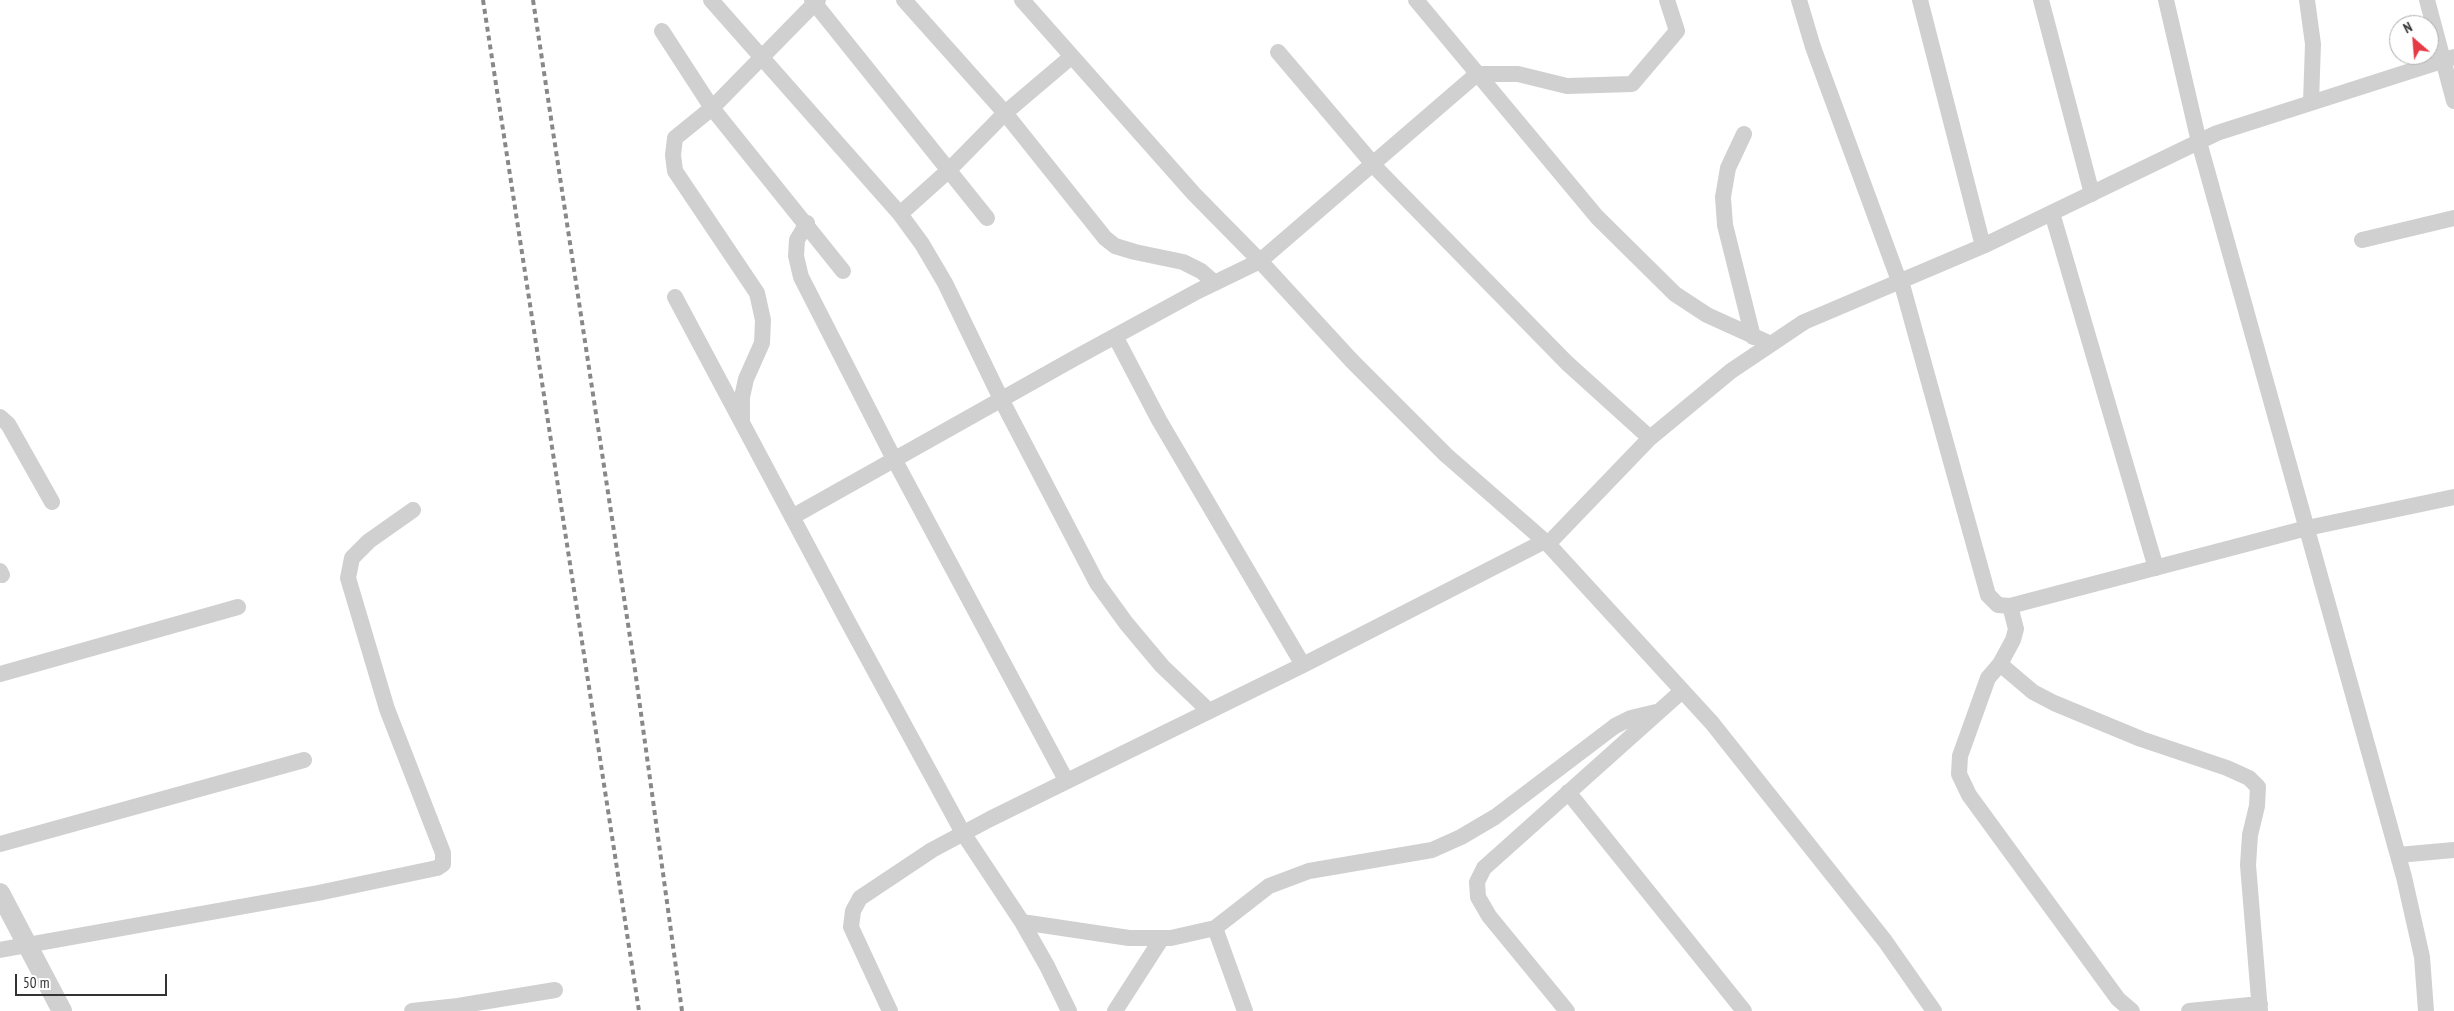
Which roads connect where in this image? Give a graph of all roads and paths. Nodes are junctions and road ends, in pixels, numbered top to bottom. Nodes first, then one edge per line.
1 (711, 0) edge
2 (904, 0) edge
3 (1022, 0) edge
4 (1416, 0) edge
5 (1667, 0) edge
6 (1799, 0) edge
7 (1920, 0) edge
8 (2041, 0) edge
9 (2166, 0) edge
10 (2306, 0) edge
11 (2427, 0) edge
12 (815, 1) edge
13 (662, 31) dead end
14 (1278, 52) dead end
15 (1071, 57) junction
16 (762, 58) junction
17 (2449, 58) edge
18 (1477, 74) junction
19 (2454, 101) edge
20 (2311, 102) junction
21 (712, 108) junction
22 (1005, 113) junction
23 (1744, 134) dead end
24 (2199, 142) junction
25 (1372, 164) junction
26 (949, 170) junction
27 (2092, 194) junction
28 (2052, 213) junction
29 (900, 214) junction
30 (987, 218) dead end
31 (2454, 218) edge
32 (807, 223) junction
33 (2362, 240) dead end
34 (1983, 246) junction
35 (1260, 261) junction
36 (844, 271) dead end
37 (1902, 281) junction
38 (1215, 283) junction
39 (675, 297) dead end
40 (1115, 336) junction
41 (1753, 337) junction
42 (1771, 344) junction
43 (1001, 399) junction
44 (0, 416) edge
45 (742, 425) junction
46 (1650, 438) junction
47 (894, 459) junction
48 (2454, 497) edge
49 (52, 502) dead end
50 (414, 510) dead end
51 (792, 517) junction
52 (2307, 528) junction
53 (1546, 543) junction
54 (2156, 568) junction
55 (2010, 606) junction
56 (238, 607) dead end
57 (2000, 664) junction
58 (1303, 665) junction
59 (0, 674) edge
60 (1682, 691) junction
61 (1208, 710) junction
62 (1656, 712) junction
63 (304, 760) dead end
64 (1066, 780) junction
65 (1568, 792) junction
66 (964, 833) junction
67 (0, 844) edge
68 (2454, 850) edge
69 (2398, 855) junction
70 (0, 893) edge
71 (1022, 922) junction
72 (1215, 928) junction
73 (1162, 938) junction
74 (27, 946) junction
75 (0, 950) edge
76 (555, 990) dead end
77 (2260, 1008) edge
78 (62, 1011) edge
79 (412, 1011) edge
80 (890, 1011) edge
81 (1069, 1011) edge
82 (1115, 1011) edge
83 (1245, 1011) edge
84 (1567, 1011) edge
85 (1744, 1011) edge
86 (1934, 1011) edge
87 (2132, 1011) edge
88 (2189, 1011) edge
89 (2426, 1011) edge

1 - 16 street
2 - 22 street
3 - 15 street
4 - 18 street
5 - 18 street
6 - 37 street
7 - 34 street
8 - 27 street
9 - 24 street
10 - 20 street
11 - 17 street
12 - 16 street
12 - 26 street
13 - 21 street
14 - 25 street
15 - 22 street
15 - 35 street
16 - 21 street
16 - 29 street
17 - 19 street
17 - 20 street
18 - 25 street
18 - 41 street
20 - 24 street
21 - 32 street
21 - 45 street
22 - 26 street
22 - 38 street
23 - 41 street
24 - 27 street
24 - 52 street
25 - 35 street
25 - 46 street
26 - 29 street
26 - 30 street
27 - 28 street
28 - 34 street
28 - 54 street
29 - 43 street
31 - 33 street
32 - 36 street
32 - 47 street
34 - 37 street
35 - 38 street
35 - 53 street
37 - 42 street
37 - 55 street
38 - 40 street
39 - 45 street
40 - 43 street
40 - 58 street
41 - 42 street
42 - 46 street
43 - 47 street
43 - 61 street
44 - 49 street
45 - 51 street
46 - 53 street
47 - 51 street
47 - 64 street
48 - 52 street
50 - 74 street
51 - 66 street
52 - 54 street
52 - 69 street
53 - 58 street
53 - 60 street
54 - 55 street
55 - 57 street
56 - 59 street
57 - 77 street
57 - 87 street
58 - 61 street
60 - 62 street
60 - 86 street
61 - 64 street
62 - 65 street
62 - 72 street
63 - 67 street
64 - 66 street
65 - 84 street
65 - 85 street
66 - 71 street
66 - 80 street
68 - 69 street
69 - 89 street
70 - 74 street
71 - 73 street
71 - 81 street
72 - 73 street
72 - 83 street
73 - 82 street
74 - 75 street
74 - 78 street
76 - 79 street
77 - 88 street

